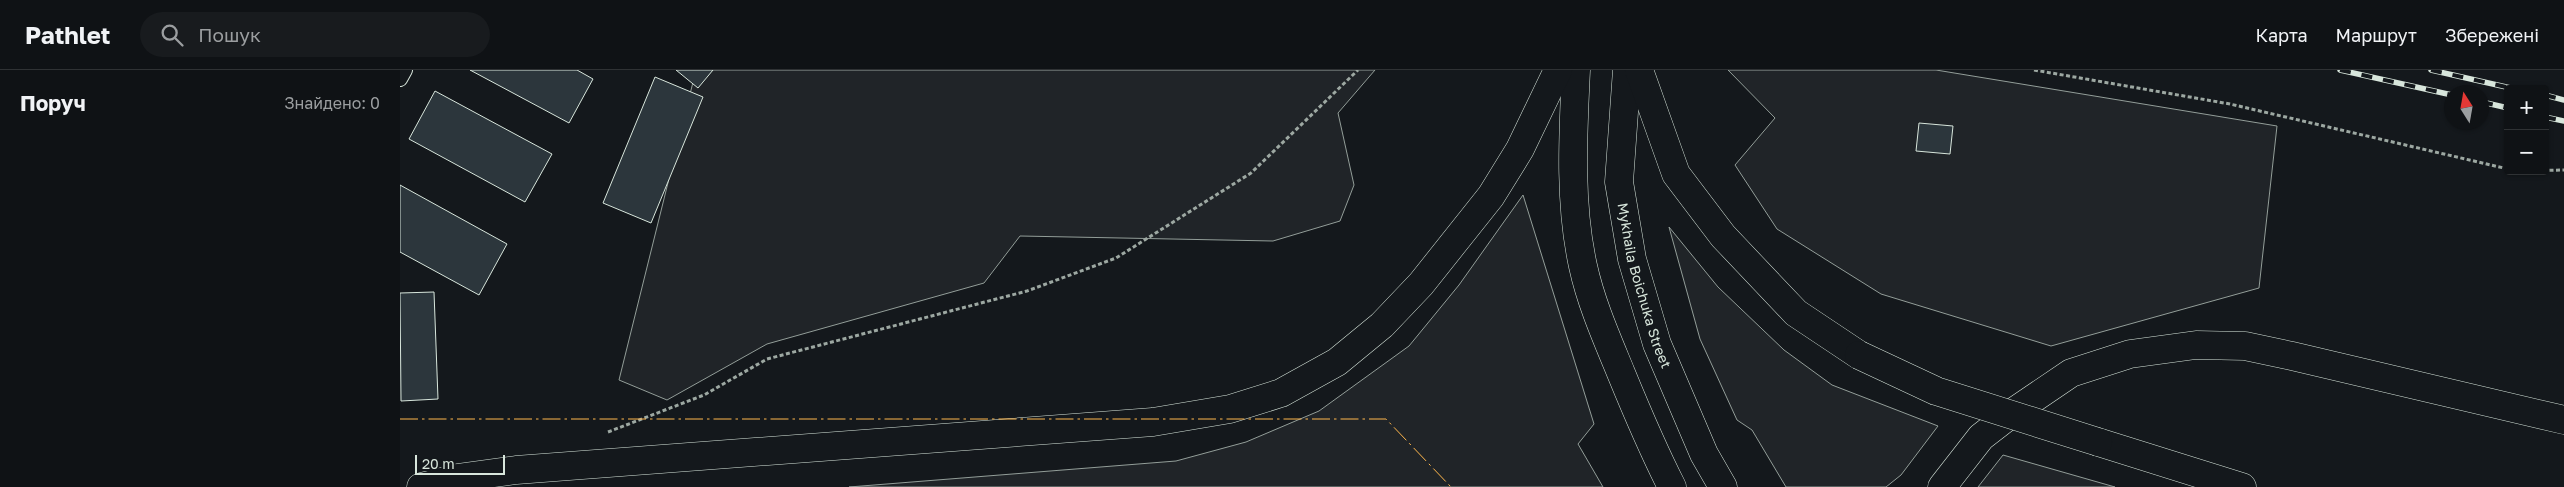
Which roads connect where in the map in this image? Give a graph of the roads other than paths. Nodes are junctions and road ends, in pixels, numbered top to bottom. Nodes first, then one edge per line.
1 (406, 70) edge
2 (1558, 70) edge
3 (1576, 70) edge
4 (1627, 70) edge
5 (1639, 70) edge
6 (400, 79) edge
7 (2564, 420) edge
8 (421, 487) edge
9 (1672, 487) edge
10 (1723, 487) edge
11 (1942, 487) edge
12 (2242, 487) edge

1 - 6 lane
2 - 8 main road
3 - 9 main road
4 - 10 main road, Mykhaila Boichuka Street
5 - 12 main road, bridge
7 - 11 main road

